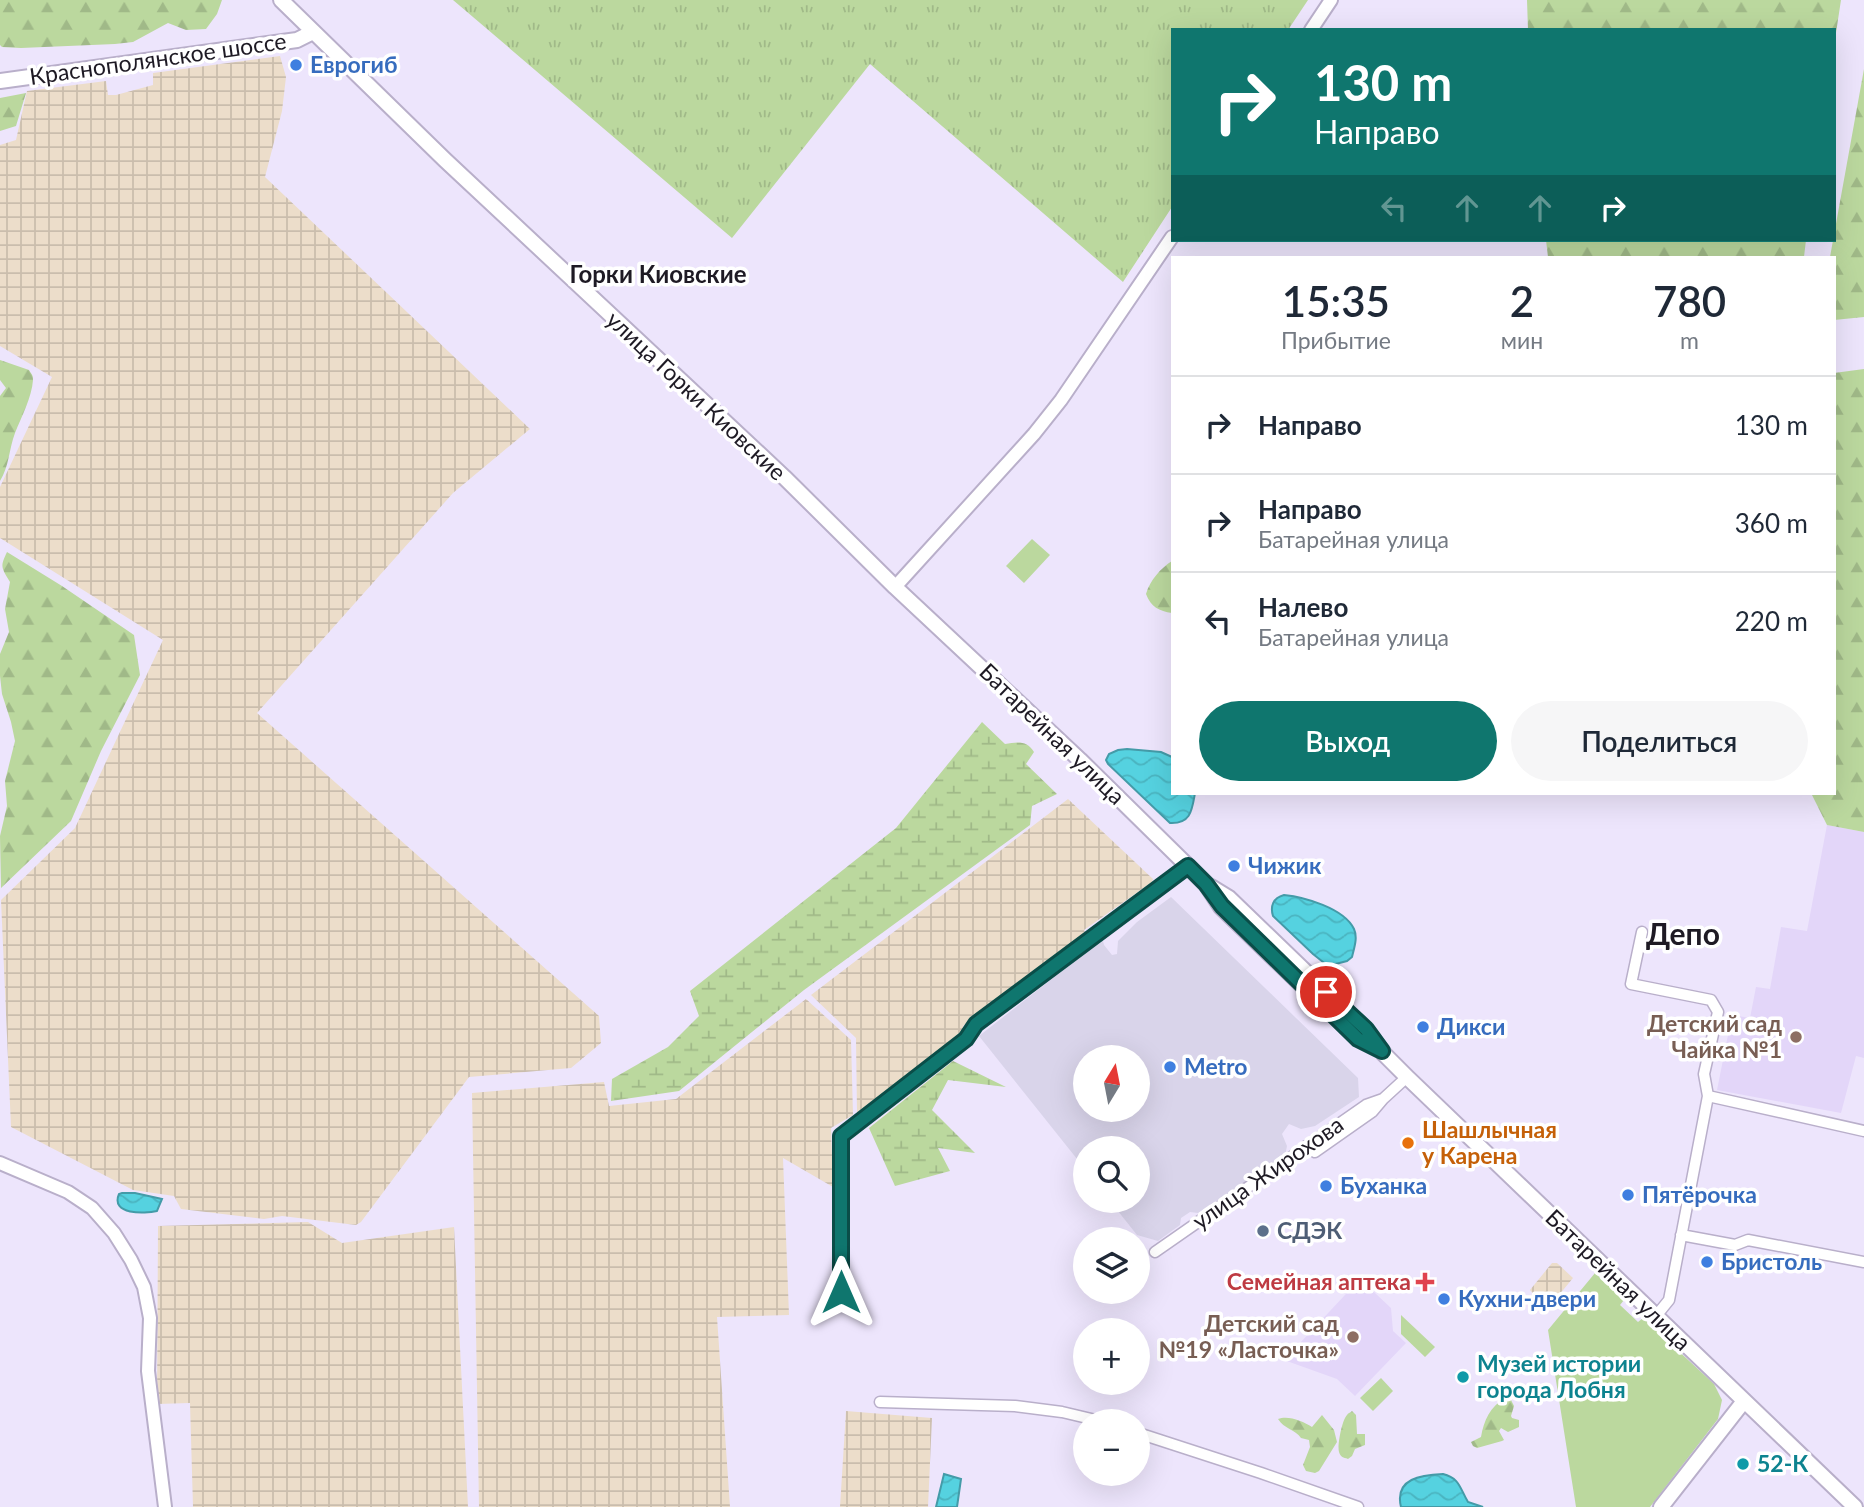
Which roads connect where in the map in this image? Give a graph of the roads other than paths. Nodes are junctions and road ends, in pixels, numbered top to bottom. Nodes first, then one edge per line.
1 (281, 0) edge
2 (1331, 0) edge
3 (1312, 28) edge
4 (313, 32) junction
5 (0, 81) edge
6 (1171, 238) edge
7 (895, 587) junction
8 (1188, 866) junction
9 (1642, 932) dead end
10 (1407, 1077) junction
11 (1708, 1096) junction
12 (1864, 1131) edge
13 (0, 1163) edge
14 (1681, 1235) junction
15 (1155, 1252) dead end
16 (1864, 1262) edge
17 (841, 1292) dead end
18 (1656, 1316) junction
19 (1744, 1401) junction
20 (880, 1402) dead end
21 (1073, 1415) edge
22 (1150, 1437) edge
23 (165, 1507) edge
24 (1358, 1507) edge
25 (1661, 1507) edge
26 (1856, 1507) edge

1 - 4 main road, улица Горки Киовские
2 - 3 street
4 - 5 main road, Краснополянское шоссе
4 - 7 main road, улица Горки Киовские
6 - 7 street
7 - 8 main road, Батарейная улица
8 - 10 main road, Батарейная улица
8 - 17 street
9 - 11 street
10 - 15 street, улица Жирохова
10 - 18 main road, Батарейная улица
11 - 12 street
11 - 14 street
13 - 23 street
14 - 16 street
14 - 18 street
18 - 19 main road, Батарейная улица
19 - 25 main road
19 - 26 main road, Батарейная улица
20 - 21 street
22 - 24 street

